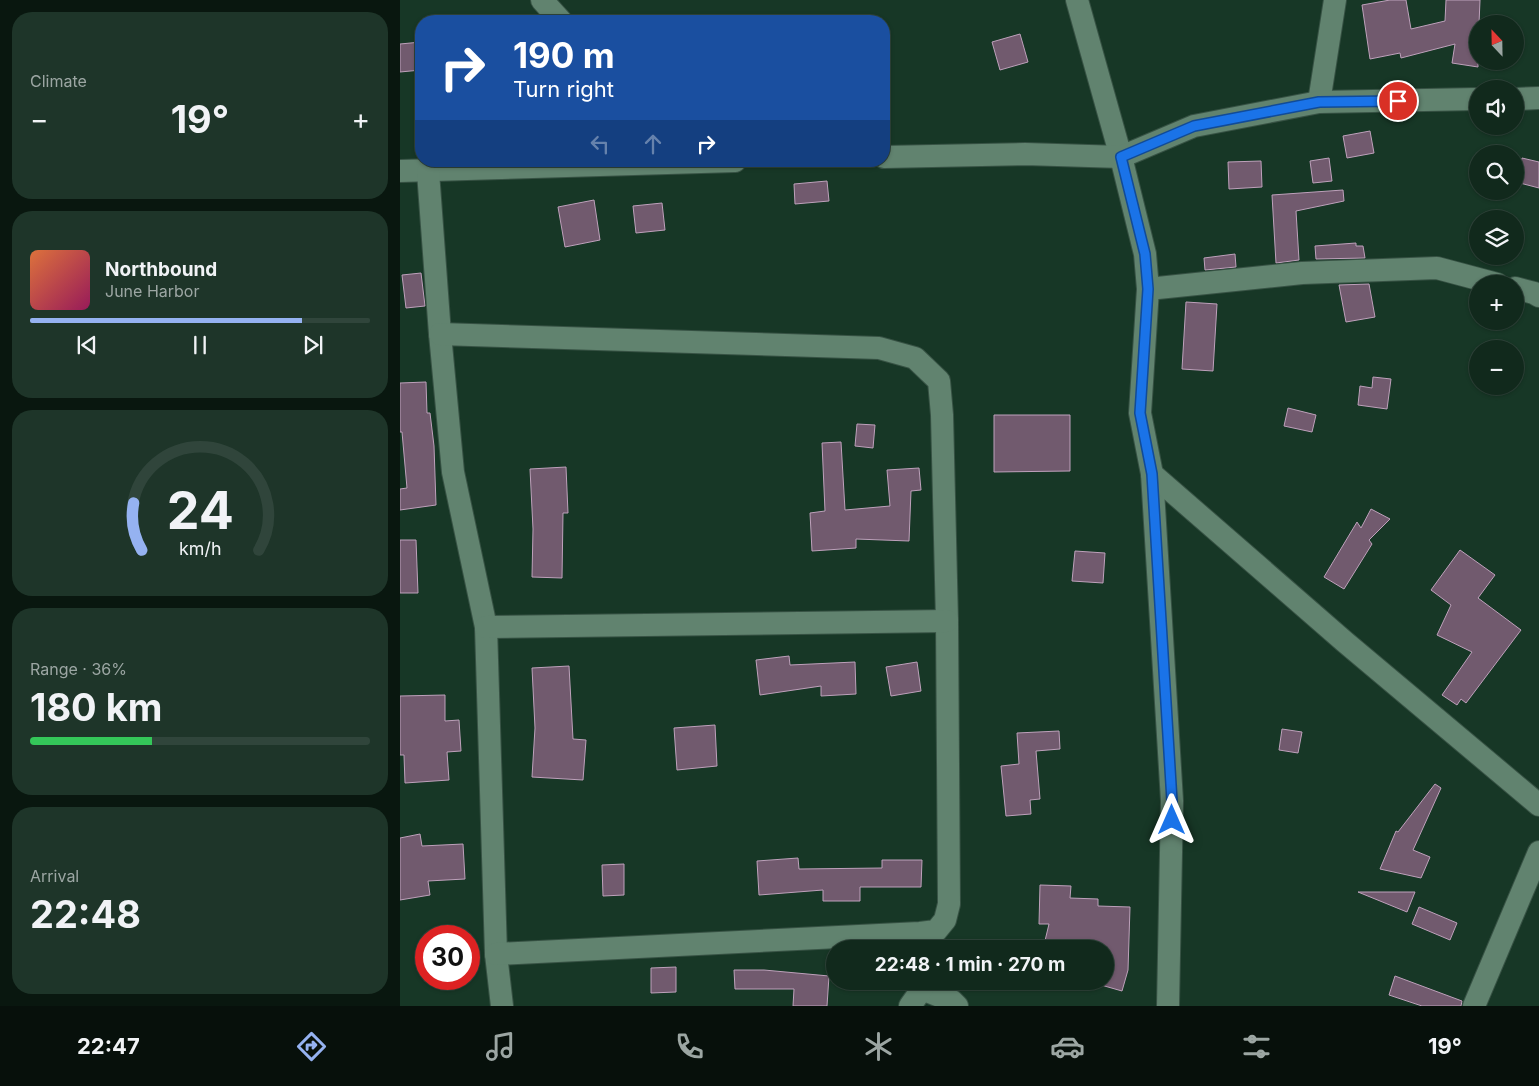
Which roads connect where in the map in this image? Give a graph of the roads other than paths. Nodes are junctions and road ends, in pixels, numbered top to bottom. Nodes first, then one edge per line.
1 (542, 0) edge
2 (1077, 0) edge
3 (1335, 0) edge
4 (556, 15) edge
5 (1539, 98) edge
6 (1524, 99) edge
7 (1469, 100) edge
8 (1319, 102) junction
9 (890, 157) edge
10 (1121, 157) junction
11 (549, 167) edge
12 (400, 171) edge
13 (428, 172) junction
14 (1469, 276) edge
15 (1148, 289) junction
16 (1524, 290) edge
17 (1539, 296) edge
18 (440, 334) junction
19 (1152, 474) junction
20 (947, 621) junction
21 (486, 627) junction
22 (1539, 805) edge
23 (1539, 852) edge
24 (923, 940) edge
25 (826, 944) edge
26 (496, 954) junction
27 (918, 992) edge
28 (502, 1006) edge
29 (957, 1006) edge
30 (1168, 1006) edge
31 (1474, 1006) edge

1 - 4 street
2 - 10 street
3 - 8 street
5 - 6 street
7 - 8 street
8 - 10 street
9 - 10 street
10 - 15 street
11 - 13 street
12 - 13 street
13 - 18 street
14 - 15 street
15 - 19 street
16 - 17 street
18 - 20 street
18 - 21 street
19 - 22 street
19 - 30 street
20 - 21 street
20 - 24 street
21 - 26 street
23 - 31 street
25 - 26 street
26 - 28 street
27 - 29 street

